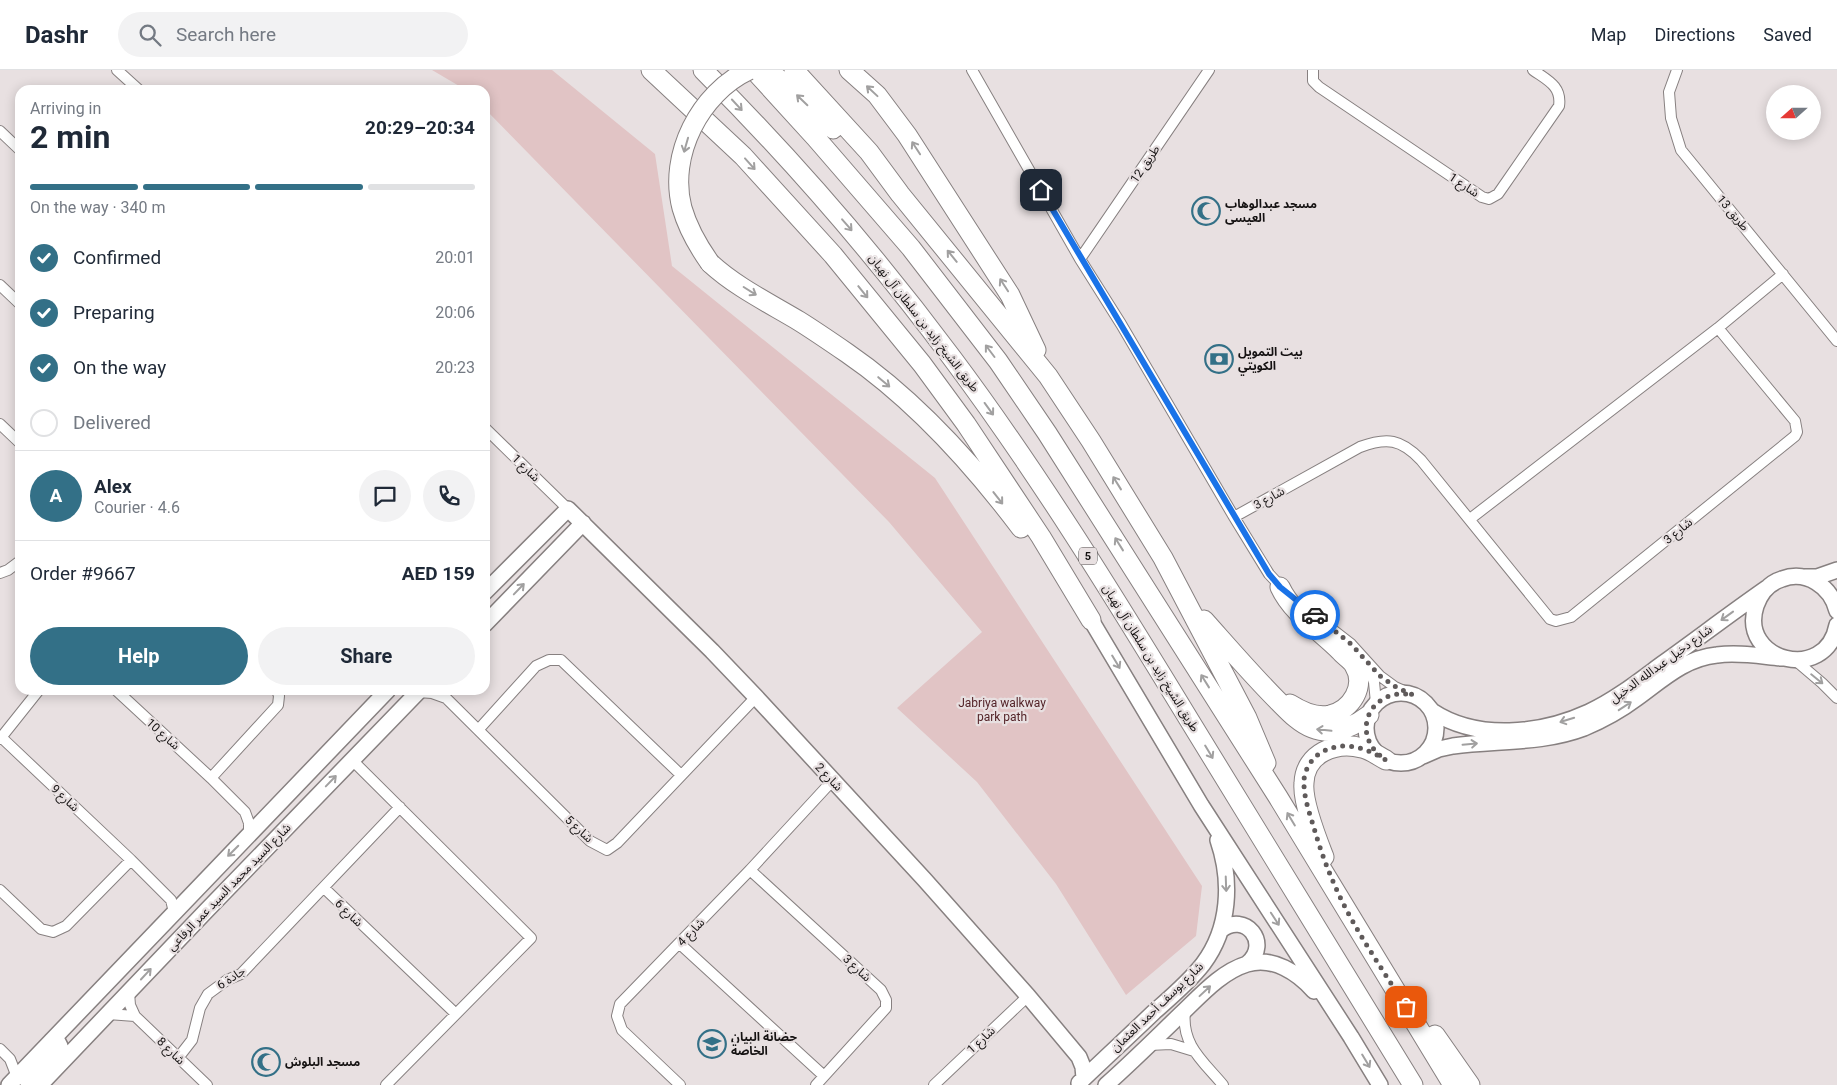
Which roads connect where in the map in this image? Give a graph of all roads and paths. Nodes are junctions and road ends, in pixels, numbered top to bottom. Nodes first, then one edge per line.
1 (117, 70) edge
2 (651, 70) edge
3 (703, 70) edge
4 (750, 70) edge
5 (754, 70) edge
6 (767, 70) edge
7 (794, 70) edge
8 (849, 70) edge
9 (972, 70) edge
10 (1209, 70) edge
11 (1313, 70) edge
12 (1533, 70) edge
13 (1677, 70) edge
14 (134, 85) edge
15 (0, 131) edge
16 (15, 145) edge
17 (900, 194) junction
18 (1080, 259) junction
19 (1783, 274) junction
20 (0, 285) edge
21 (15, 299) edge
22 (1718, 328) junction
23 (1837, 341) edge
24 (1048, 376) junction
25 (0, 424) edge
26 (490, 433) edge
27 (15, 438) edge
28 (568, 509) junction
29 (1234, 517) junction
30 (1470, 519) junction
31 (583, 523) junction
32 (15, 565) edge
33 (1837, 570) edge
34 (0, 573) edge
35 (1803, 577) junction
36 (490, 587) edge
37 (1280, 587) junction
38 (1767, 588) junction
39 (1186, 600) junction
40 (1837, 611) edge
41 (490, 619) edge
42 (1091, 620) junction
43 (1837, 631) edge
44 (1788, 659) junction
45 (1366, 662) junction
46 (1271, 694) junction
47 (35, 695) edge
48 (121, 695) edge
49 (280, 695) edge
50 (383, 695) edge
51 (415, 695) edge
52 (445, 695) edge
53 (1413, 695) junction
54 (756, 697) junction
55 (1837, 698) edge
56 (1372, 709) junction
57 (1432, 711) junction
58 (479, 730) junction
59 (1, 738) edge
60 (1423, 756) junction
61 (352, 760) junction
62 (1386, 760) junction
63 (681, 775) junction
64 (211, 778) junction
65 (833, 780) junction
66 (1278, 797) junction
67 (315, 798) junction
68 (282, 801) junction
69 (1201, 805) junction
70 (400, 807) junction
71 (244, 812) junction
72 (270, 814) junction
73 (249, 836) junction
74 (131, 860) junction
75 (750, 870) junction
76 (324, 888) junction
77 (0, 890) edge
78 (168, 898) junction
79 (187, 898) junction
80 (1346, 909) junction
81 (206, 911) junction
82 (174, 912) junction
83 (1221, 930) junction
84 (150, 938) junction
85 (680, 944) junction
86 (1367, 945) junction
87 (1248, 963) junction
88 (129, 993) junction
89 (1028, 996) junction
90 (1184, 1011) junction
91 (108, 1014) junction
92 (456, 1014) junction
93 (135, 1016) junction
94 (86, 1036) junction
95 (1351, 1037) junction
96 (51, 1041) junction
97 (1149, 1045) junction
98 (0, 1049) edge
99 (1194, 1051) junction
100 (1079, 1057) junction
101 (178, 1058) junction
102 (10, 1059) junction
103 (1101, 1062) junction
104 (29, 1063) junction
105 (824, 1076) junction
106 (18, 1082) edge
107 (1080, 1082) edge
108 (1114, 1082) edge
109 (40, 1085) edge
110 (207, 1085) edge
111 (386, 1085) edge
112 (680, 1085) edge
113 (816, 1085) edge
114 (934, 1085) edge
115 (1223, 1085) edge
116 (1380, 1085) edge
117 (1413, 1085) edge
118 (1453, 1085) edge
119 (1470, 1085) edge

1 - 14 street
2 -> 42 highway
3 -> 117 highway, طريق الشيخ زايد بن سلطان آل نهيان / 5
4 -> 42 highway, bridge
66 -> 5 highway
17 -> 6 highway
7 - 17 highway
24 -> 8 highway
9 - 18 street
10 - 18 street, طريق 12
11 - 12 street, شارع 1
13 - 19 street, طريق 13
15 - 16 street
24 -> 17 highway
18 - 29 street
19 - 22 street
19 - 23 street, طريق 13
20 - 21 street
22 - 30 street
22 - 30 street, شارع 3
39 -> 24 highway
25 - 27 street
26 - 28 street, شارع 1
28 - 31 street, شارع 2
28 - 36 street
29 - 30 street, شارع 3
29 - 37 street
41 -> 31 street
31 - 54 street, شارع 2
32 - 34 street
33 - 35 street
35 - 38 street, شارع دخيل عبدالله الدخيل
35 - 40 street
37 - 45 street
37 - 46 highway
38 - 44 street
38 -> 57 street, شارع دخيل عبدالله الدخيل
39 - 46 highway
39 - 66 highway
42 -> 69 street
43 - 44 street, شارع دخيل عبدالله الدخيل
44 -> 55 street
60 -> 44 street, شارع دخيل عبدالله الدخيل
45 - 53 street
45 - 56 street
56 -> 46 highway
47 - 59 street
48 - 64 street, شارع 10
49 - 64 street
50 - 67 street
50 - 68 street, شارع السيد محمد السيد عمر الرفاعي
51 - 61 street, شارع السيد محمد السيد عمر الرفاعي
52 - 58 street, شارع 5
53 - 56 street
53 - 57 street
54 - 63 street, شارع 5
54 - 65 street, شارع 2
56 - 62 street
57 - 60 street
58 - 63 street
58 - 63 street, شارع 5
59 - 74 street, شارع 9
60 - 62 street
67 -> 61 street, شارع السيد محمد السيد عمر الرفاعي
61 - 70 street
62 - 80 highway
64 - 71 street, شارع 10
65 - 75 street, شارع 4
65 - 89 street, شارع 2
80 -> 66 highway
67 - 81 street, شارع السيد محمد السيد عمر الرفاعي
68 - 72 street, شارع السيد محمد السيد عمر الرفاعي
68 - 81 street
69 -> 83 street, شارع يوسف أحمد العثمان
69 -> 95 street
70 - 76 street
70 - 92 street
71 - 72 street
71 - 73 street
72 - 73 street, شارع السيد محمد السيد عمر الرفاعي
73 -> 79 street, شارع السيد محمد السيد عمر الرفاعي
74 - 77 street
74 - 78 street, شارع 9
75 - 85 street, شارع 4
75 - 105 street, شارع 3
76 - 92 street, شارع 6
76 - 101 street, جادة 6
78 - 79 street
78 - 82 street, شارع 9
79 - 82 street, شارع السيد محمد السيد عمر الرفاعي
80 - 86 highway
88 -> 81 street, شارع السيد محمد السيد عمر الرفاعي
82 - 84 street, شارع السيد محمد السيد عمر الرفاعي
83 - 87 street
83 - 103 street, شارع يوسف أحمد العثمان
84 - 94 street
84 - 96 street, شارع السيد محمد السيد عمر الرفاعي
85 - 105 street
85 - 112 street, شارع 4
86 - 118 highway
86 - 119 highway
90 -> 87 street, شارع يوسف أحمد العثمان
87 - 95 street, شارع يوسف أحمد العثمان
88 - 91 street, شارع السيد محمد السيد عمر الرفاعي
88 - 93 street
89 - 100 street, شارع 2
89 - 114 street, شارع 1
90 - 97 street, شارع يوسف أحمد العثمان
90 - 99 street
91 - 93 street
91 - 94 street, شارع السيد محمد السيد عمر الرفاعي
92 - 111 street
93 - 101 street, شارع 8
94 - 109 street, شارع السيد محمد السيد عمر الرفاعي
95 -> 116 street
96 - 104 street, شارع السيد محمد السيد عمر الرفاعي
96 - 106 street
97 - 99 street
97 - 108 street, شارع يوسف أحمد العثمان
98 - 102 street
99 - 115 street
100 - 103 street
100 - 107 street, شارع 2
101 - 110 street, شارع 8
102 - 104 street
102 - 106 street
103 - 107 street, شارع يوسف أحمد العثمان
104 - 106 street, شارع السيد محمد السيد عمر الرفاعي
105 - 113 street, شارع 3

